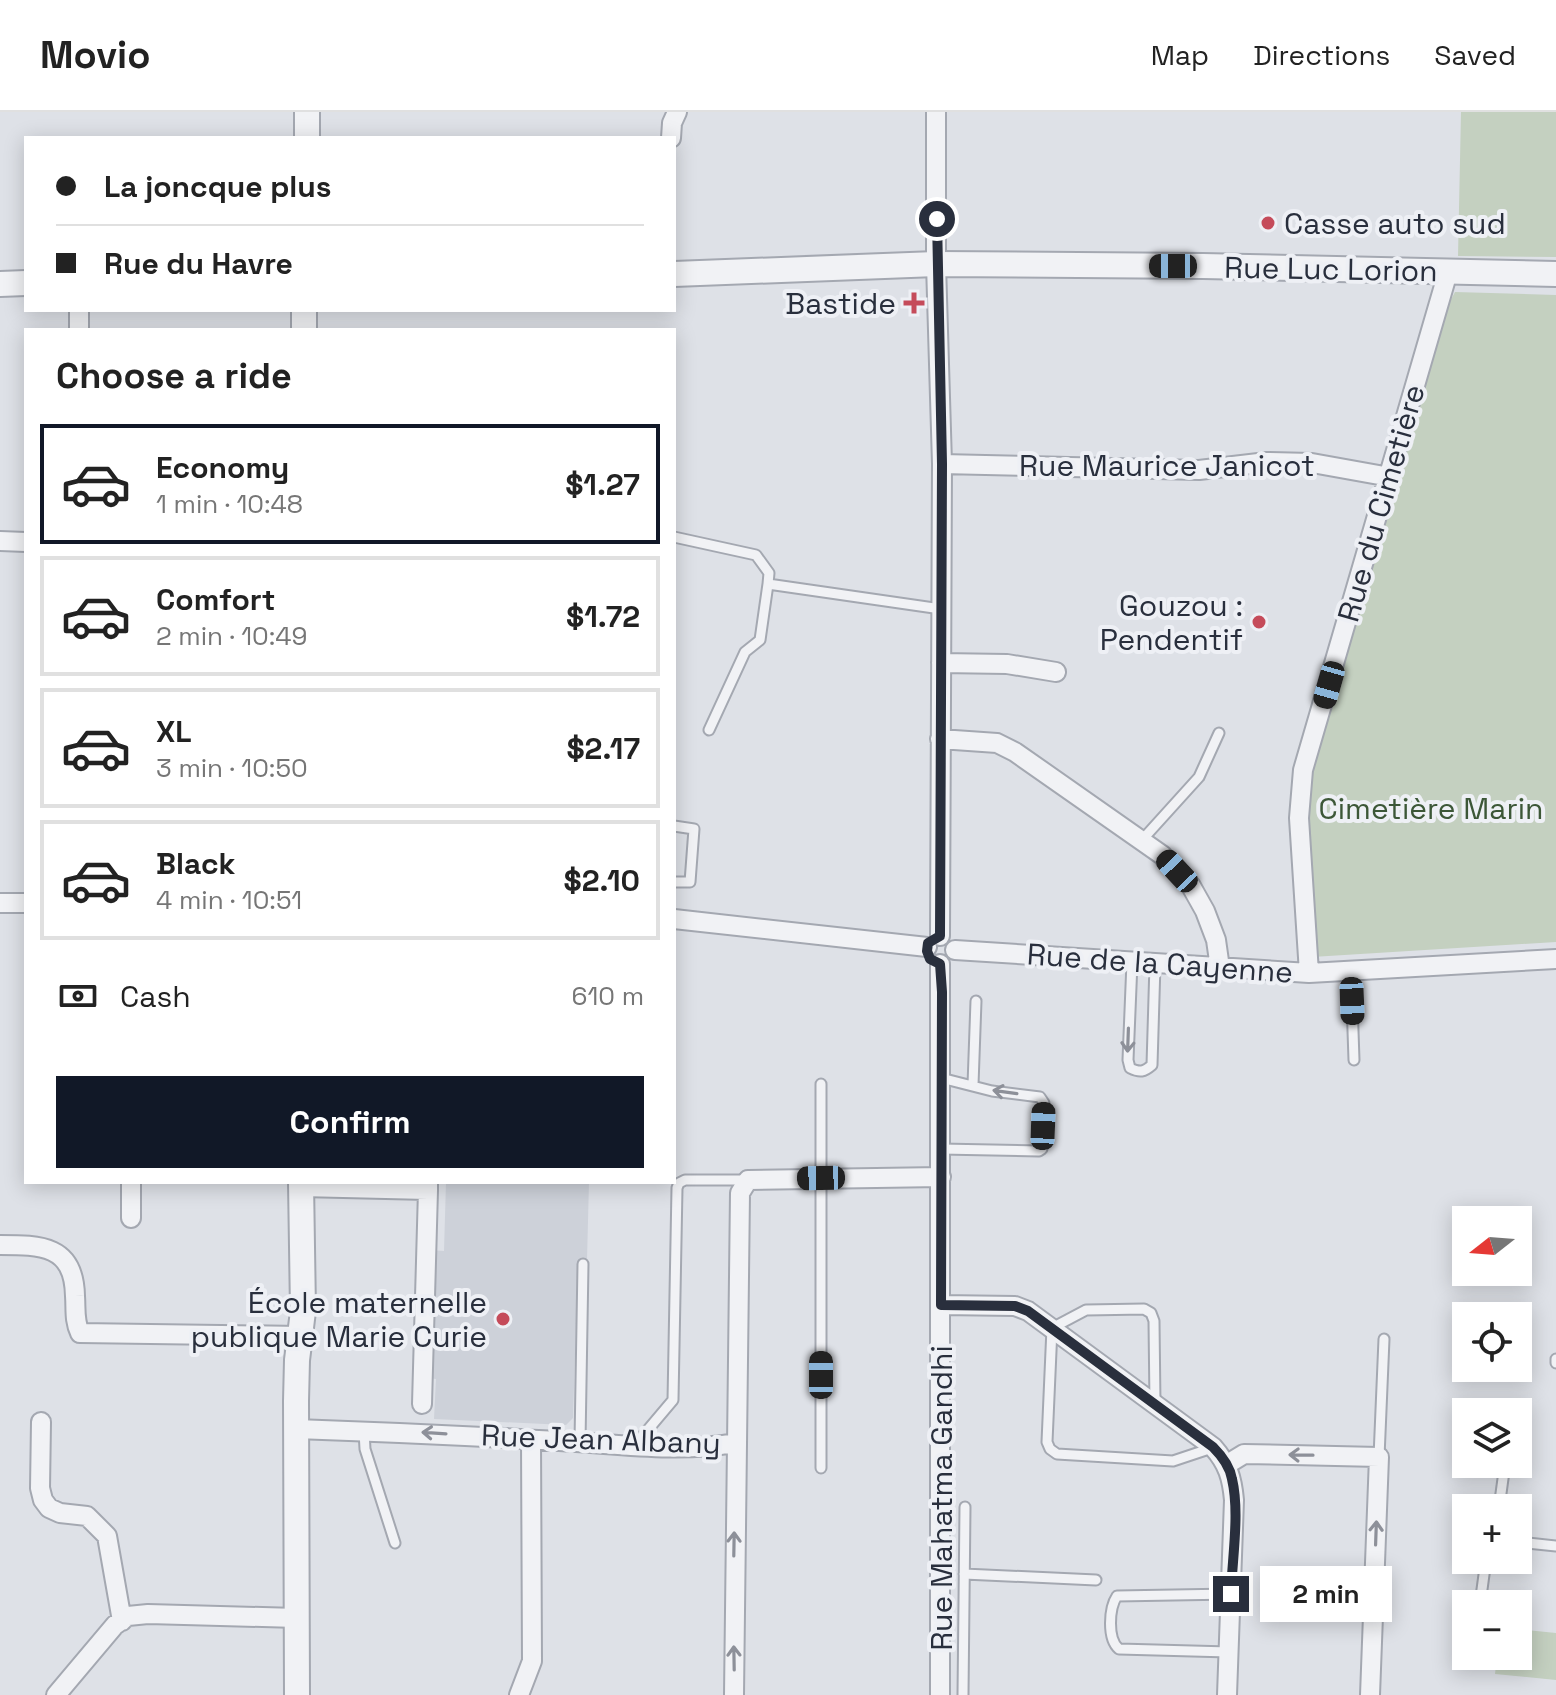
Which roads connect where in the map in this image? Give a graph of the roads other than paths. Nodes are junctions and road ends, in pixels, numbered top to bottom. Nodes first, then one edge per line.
1 (307, 112) edge
2 (677, 112) edge
3 (936, 112) edge
4 (307, 136) edge
5 (671, 136) edge
6 (936, 264) junction
7 (1448, 272) junction
8 (676, 274) edge
9 (1556, 274) edge
10 (24, 283) edge
11 (0, 284) edge
12 (942, 464) junction
13 (1390, 477) junction
14 (676, 537) edge
15 (0, 541) edge
16 (24, 542) edge
17 (768, 584) junction
18 (941, 609) junction
19 (941, 663) junction
20 (1056, 672) dead end
21 (709, 730) dead end
22 (1219, 733) dead end
23 (940, 739) junction
24 (676, 826) edge
25 (1142, 840) junction
26 (676, 882) edge
27 (0, 903) edge
28 (24, 903) edge
29 (676, 919) edge
30 (933, 941) junction
31 (955, 950) junction
32 (1556, 959) edge
33 (1132, 962) junction
34 (940, 964) junction
35 (1155, 964) junction
36 (1220, 968) junction
37 (1351, 972) junction
38 (1309, 973) junction
39 (976, 1001) dead end
40 (1354, 1060) dead end
41 (941, 1078) junction
42 (821, 1084) dead end
43 (973, 1085) junction
44 (941, 1149) junction
45 (941, 1177) junction
46 (821, 1178) junction
47 (748, 1180) junction
48 (131, 1184) edge
49 (301, 1185) edge
50 (428, 1186) edge
51 (131, 1218) dead end
52 (0, 1245) edge
53 (583, 1264) dead end
54 (941, 1305) junction
55 (1052, 1328) junction
56 (302, 1330) junction
57 (1384, 1339) dead end
58 (422, 1404) dead end
59 (1155, 1404) junction
60 (41, 1422) dead end
61 (302, 1430) junction
62 (364, 1431) junction
63 (531, 1440) junction
64 (580, 1442) junction
65 (735, 1443) junction
66 (635, 1445) junction
67 (1213, 1447) junction
68 (1379, 1457) junction
69 (1226, 1465) junction
70 (821, 1468) dead end
71 (965, 1507) dead end
72 (395, 1543) dead end
73 (1532, 1543) edge
74 (1556, 1546) edge
75 (964, 1574) junction
76 (1096, 1580) dead end
77 (1231, 1594) junction
78 (297, 1618) junction
79 (122, 1621) junction
80 (1229, 1652) junction
81 (520, 1694) edge
82 (56, 1695) edge
83 (297, 1695) edge
84 (734, 1695) edge
85 (940, 1695) edge
86 (963, 1695) edge
87 (1227, 1695) edge
88 (1370, 1695) edge

1 - 4 street
2 - 5 street
3 - 6 street
6 - 7 street, Rue Luc Lorion
6 - 8 street, Rue Luc Lorion
6 - 12 street
7 - 9 street, Rue Luc Lorion
7 - 13 street, Rue du Cimetière
10 - 11 street
12 - 13 street, Rue Maurice Janicot
12 - 18 street
13 - 38 street, Rue du Cimetière
14 - 17 lane
15 - 16 street
17 - 18 lane
17 - 21 lane
18 - 19 street
19 - 20 street
19 - 23 street
22 - 25 lane
23 - 25 street
23 - 30 street
24 - 26 lane
25 - 36 street
27 - 28 street
29 - 30 street
30 - 31 street
30 - 34 street
31 - 33 street, Rue de la Cayenne
31 - 34 street
32 - 37 street, Rue de la Cayenne
33 - 35 street, Rue de la Cayenne
33 -> 35 lane
34 - 41 street, Rue Mahatma Gandhi
35 - 36 street, Rue de la Cayenne
36 - 38 street, Rue de la Cayenne
37 - 38 street, Rue de la Cayenne
37 - 40 lane
39 - 43 lane
41 - 43 lane
41 - 44 street, Rue Mahatma Gandhi
42 - 46 lane
44 -> 43 lane
44 - 45 street, Rue Mahatma Gandhi
45 - 46 street
45 - 54 street, Rue Mahatma Gandhi
46 - 47 street
46 - 70 lane
47 - 65 street, Rue Jean Albany
47 - 66 lane
48 - 51 street
49 - 50 street
49 - 56 street
50 - 58 street
52 - 56 street
53 - 64 lane
54 - 55 street
54 - 85 street, Rue Mahatma Gandhi
55 - 59 street
55 - 59 lane
55 - 67 lane
56 - 61 street
57 - 68 lane
59 - 67 street
60 - 79 street
61 - 62 street, Rue Jean Albany
61 - 78 street
63 -> 62 street, Rue Jean Albany
62 - 72 lane
63 - 64 street, Rue Jean Albany
63 - 81 street
64 - 66 street, Rue Jean Albany
65 - 66 street, Rue Jean Albany
84 -> 65 street
67 - 69 street
68 -> 69 street
88 -> 68 street
69 - 77 street
71 - 75 lane
73 - 74 lane
75 - 76 lane
75 - 86 lane
77 - 80 street
77 - 80 lane
78 - 79 street
78 - 83 street
79 - 82 street
80 - 87 street

